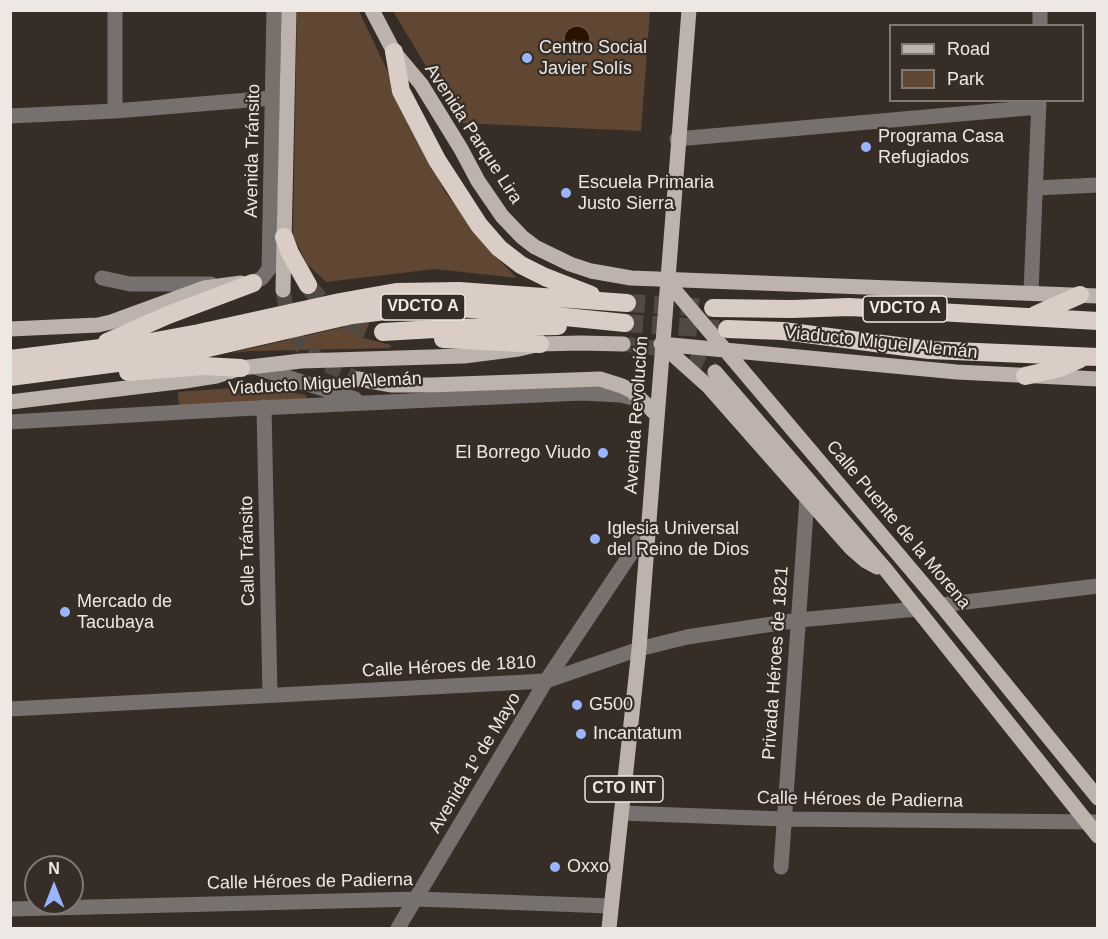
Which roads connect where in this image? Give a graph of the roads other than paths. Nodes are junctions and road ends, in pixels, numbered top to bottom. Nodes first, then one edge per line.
1 (115, 10) edge
2 (274, 10) edge
3 (289, 10) edge
4 (372, 10) edge
5 (688, 10) edge
6 (394, 52) junction
7 (273, 98) junction
8 (1039, 104) edge
9 (115, 111) junction
10 (10, 116) edge
11 (677, 139) junction
12 (1098, 185) edge
13 (1036, 188) junction
14 (284, 237) junction
15 (102, 278) dead end
16 (253, 283) junction
17 (229, 284) junction
18 (308, 285) tunnel mouth
19 (670, 289) junction
20 (283, 290) tunnel mouth
21 (1031, 292) junction
22 (1089, 296) edge
23 (607, 302) junction
24 (627, 303) tunnel mouth
25 (713, 308) tunnel mouth
26 (1033, 316) junction
27 (1098, 321) edge
28 (727, 329) tunnel mouth
29 (10, 330) edge
30 (540, 344) junction
31 (623, 344) tunnel mouth
32 (93, 349) junction
33 (661, 351) junction
34 (729, 352) junction
35 (1091, 357) edge
36 (10, 359) edge
37 (46, 364) junction
38 (248, 368) junction
39 (72, 370) junction
40 (715, 372) tunnel mouth
41 (1025, 376) junction
42 (10, 377) edge
43 (358, 379) tunnel mouth
44 (1098, 380) edge
45 (641, 400) junction
46 (10, 402) edge
47 (368, 402) junction
48 (264, 407) junction
49 (656, 414) junction
50 (10, 422) edge
51 (807, 498) junction
52 (648, 528) junction
53 (886, 570) junction
54 (1098, 586) edge
55 (941, 605) junction
56 (917, 609) junction
57 (799, 620) junction
58 (639, 649) junction
59 (546, 681) junction
60 (270, 695) junction
61 (10, 709) edge
62 (1098, 798) edge
63 (621, 813) junction
64 (784, 819) junction
65 (1093, 822) edge
66 (1098, 836) edge
67 (781, 867) dead end
68 (417, 899) junction
69 (611, 906) junction
70 (10, 909) edge
71 (398, 928) edge
72 (609, 928) edge

1 - 9 street
2 - 7 street, Avenida Tránsito
3 - 14 main road
4 - 6 main road, Avenida Parque Lira
5 - 11 main road, Avenida Revolución / CTO INT
6 - 19 main road, Avenida Parque Lira
6 - 23 highway
7 - 9 street
7 - 16 street, Avenida Tránsito
8 - 11 street
8 - 13 street
9 - 10 street
11 - 19 main road, Avenida Revolución / CTO INT
12 - 13 street
13 - 21 street
14 - 18 highway
14 - 20 main road
15 - 17 street
16 - 17 main road
16 - 32 highway
17 - 29 main road
19 - 21 main road
19 - 33 main road, Avenida Revolución / CTO INT
19 - 34 main road, Calle Puente de la Morena
21 - 22 main road
22 - 26 highway
23 - 24 highway, VDCTO A
23 - 32 highway, VDCTO A
25 - 26 highway, Viaducto Miguel Alemán / VDCTO A
26 - 27 highway, Viaducto Miguel Alemán / VDCTO A
28 - 35 highway, Viaducto Miguel Alemán / VDCTO A
30 - 31 main road
30 - 38 main road, Viaducto Miguel Alemán
30 - 39 highway, VDCTO A
32 - 37 highway, VDCTO A
33 - 34 main road, Viaducto Miguel Alemán
33 - 49 main road, Avenida Revolución / CTO INT
33 - 51 main road
34 - 41 main road, Viaducto Miguel Alemán
34 - 55 main road, Calle Puente de la Morena
35 - 41 highway
36 - 37 highway, VDCTO A
37 - 39 highway, VDCTO A
37 - 42 highway, VDCTO A
38 - 39 highway
38 - 46 main road, Viaducto Miguel Alemán
38 - 47 street
40 - 53 main road
41 - 44 main road, Viaducto Miguel Alemán
43 - 45 main road
45 - 47 street, Viaducto Miguel Alemán
45 - 49 main road
47 - 48 street, Viaducto Miguel Alemán
48 - 50 street, Viaducto Miguel Alemán
48 - 60 street, Calle Tránsito
49 - 52 main road, Avenida Revolución / CTO INT
51 - 53 main road
51 - 57 street, Privada Héroes de 1821
52 - 58 main road, Avenida Revolución / CTO INT
52 - 59 street, Avenida 1º de Mayo
53 - 56 main road
54 - 55 street
55 - 62 main road, Calle Puente de la Morena
56 - 57 street, Calle Héroes de 1810
56 - 65 main road
57 - 58 street, Calle Héroes de 1810
57 - 64 street, Privada Héroes de 1821
58 - 59 street, Calle Héroes de 1810
58 - 63 main road, Avenida Revolución / CTO INT
59 - 60 street, Calle Héroes de 1810
59 - 68 street, Avenida 1º de Mayo
60 - 61 street, Calle Héroes de 1810
63 - 64 street, Calle Héroes de Padierna
63 - 69 main road, Avenida Revolución / CTO INT
64 - 65 street, Calle Héroes de Padierna
64 - 67 street, Privada Héroes de 1821
65 - 66 main road
68 - 69 street, Calle Héroes de Padierna
68 - 70 street, Calle Héroes de Padierna
68 - 71 street, Avenida 1º de Mayo
69 - 72 main road, Avenida Revolución / CTO INT

